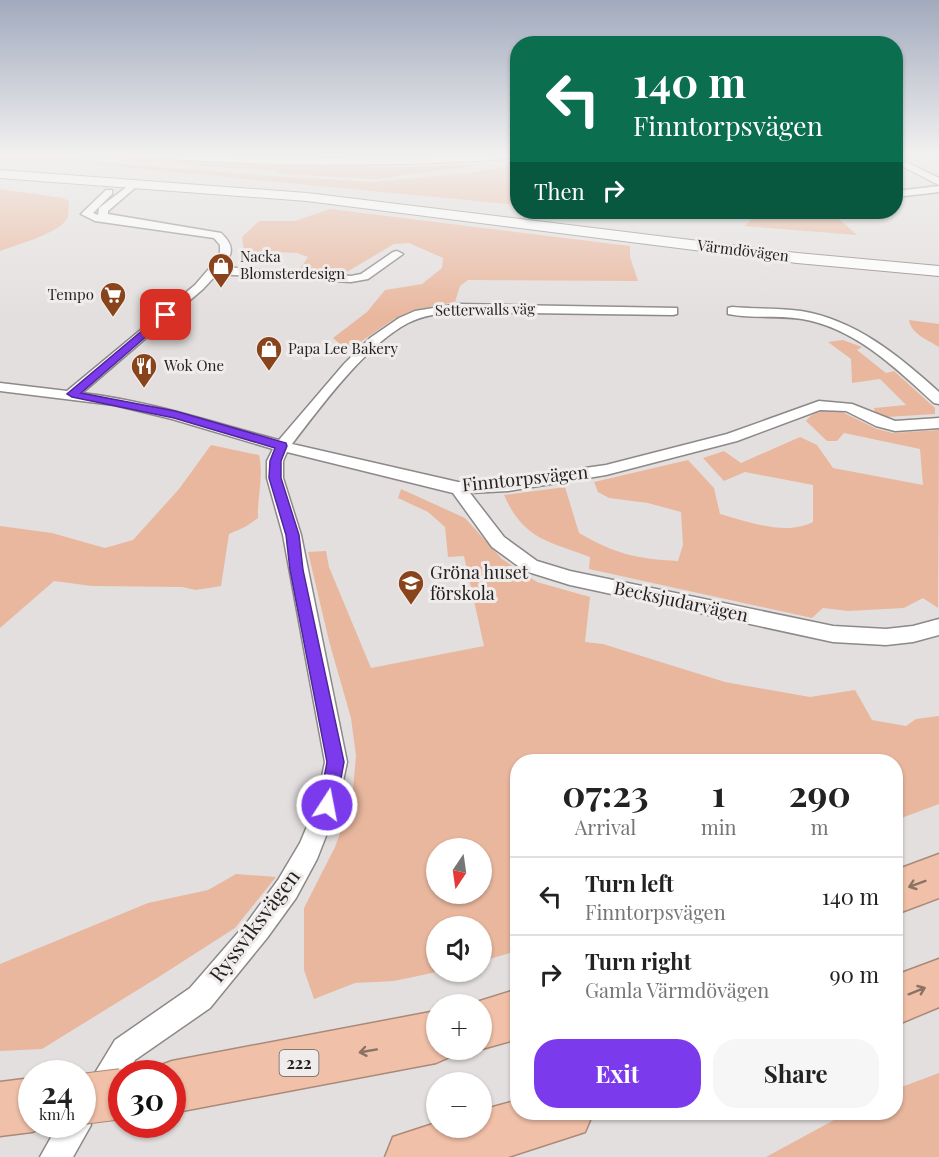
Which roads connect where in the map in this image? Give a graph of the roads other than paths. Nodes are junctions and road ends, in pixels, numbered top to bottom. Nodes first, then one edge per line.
1 (91, 208) edge
2 (105, 208) edge
3 (400, 208) edge
4 (143, 223) junction
5 (397, 254) dead end
6 (215, 270) junction
7 (939, 271) edge
8 (673, 311) dead end
9 (732, 311) dead end
10 (0, 387) edge
11 (72, 394) junction
12 (939, 400) edge
13 (939, 423) edge
14 (282, 446) junction
15 (458, 488) junction
16 (939, 627) edge
17 (939, 876) edge
18 (903, 889) edge
19 (939, 982) edge
20 (903, 997) edge
21 (510, 1016) edge
22 (492, 1021) edge
23 (426, 1039) edge
24 (186, 1084) edge
25 (96, 1093) edge
26 (18, 1107) edge
27 (0, 1109) edge
28 (542, 1120) edge
29 (67, 1138) edge
30 (55, 1157) edge
31 (414, 1157) edge

1 - 4 street
2 - 4 street
3 - 7 main road, Värmdövägen
4 - 6 street
5 - 6 street
6 - 11 street
8 - 14 street, Setterwalls väg
9 - 12 street
10 - 11 street, Finntorpsvägen
11 - 14 street, Finntorpsvägen
13 - 15 street, Finntorpsvägen
14 - 15 street, Finntorpsvägen
14 - 25 street, Ryssviksvägen
15 - 16 street, Becksjudarvägen
17 -> 18 highway
20 -> 19 highway
21 - 22 highway
23 -> 24 highway, 222
26 - 27 highway
28 - 31 highway
29 - 30 street

